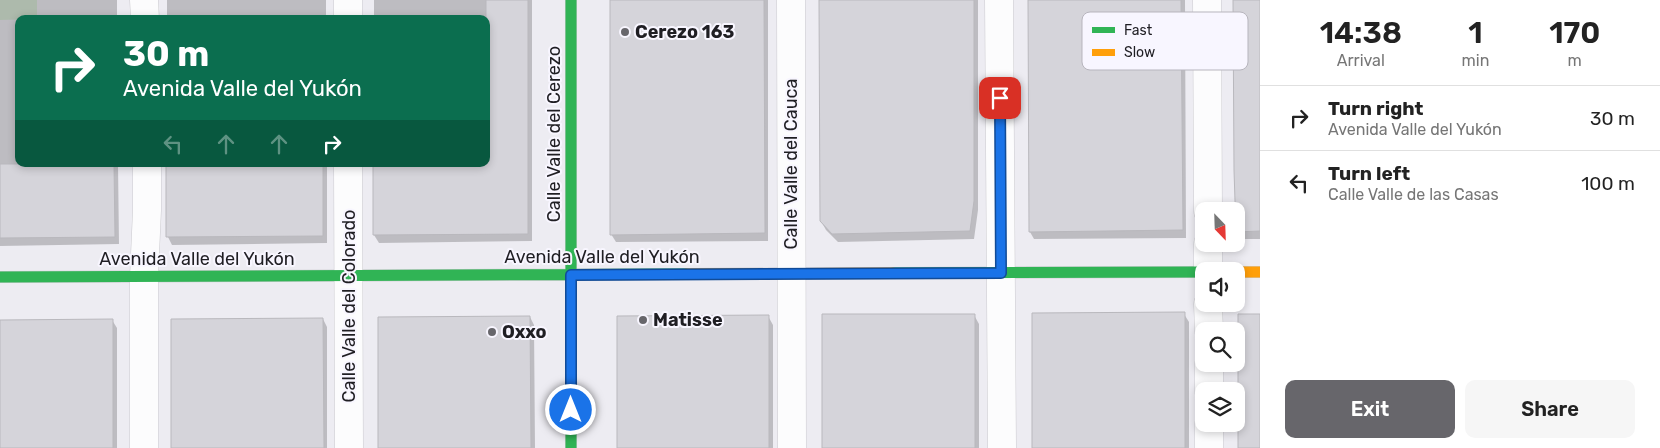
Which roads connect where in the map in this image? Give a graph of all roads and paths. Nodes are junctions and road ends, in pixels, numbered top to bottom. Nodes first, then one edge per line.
1 (144, 0) edge
2 (348, 0) edge
3 (571, 0) edge
4 (791, 0) edge
5 (999, 0) edge
6 (145, 15) edge
7 (348, 15) edge
8 (1207, 70) edge
9 (146, 167) edge
10 (348, 167) edge
11 (1208, 202) edge
12 (1195, 272) edge
13 (1245, 272) edge
14 (1260, 272) edge
15 (1001, 273) junction
16 (791, 274) junction
17 (571, 275) junction
18 (349, 276) junction
19 (0, 277) edge
20 (144, 277) junction
21 (1209, 432) edge
22 (144, 448) edge
23 (349, 448) edge
24 (571, 448) edge
25 (792, 448) edge
26 (1002, 448) edge
27 (1209, 448) edge

1 - 6 street
2 - 7 street
3 - 17 street, Calle Valle del Cerezo
4 - 16 street, Calle Valle del Cauca
5 - 15 street
8 - 11 street
9 - 20 street
10 - 18 street, Calle Valle del Colorado
12 - 15 street, Avenida Valle del Yukón
13 - 14 street
15 - 16 street, Avenida Valle del Yukón
15 - 26 street
16 - 17 street, Avenida Valle del Yukón
16 - 25 street, Calle Valle del Cauca
17 - 18 street, Avenida Valle del Yukón
17 - 24 street, Calle Valle del Cerezo
18 - 20 street, Avenida Valle del Yukón
18 - 23 street, Calle Valle del Colorado
19 - 20 street, Avenida Valle del Yukón
20 - 22 street
21 - 27 street

